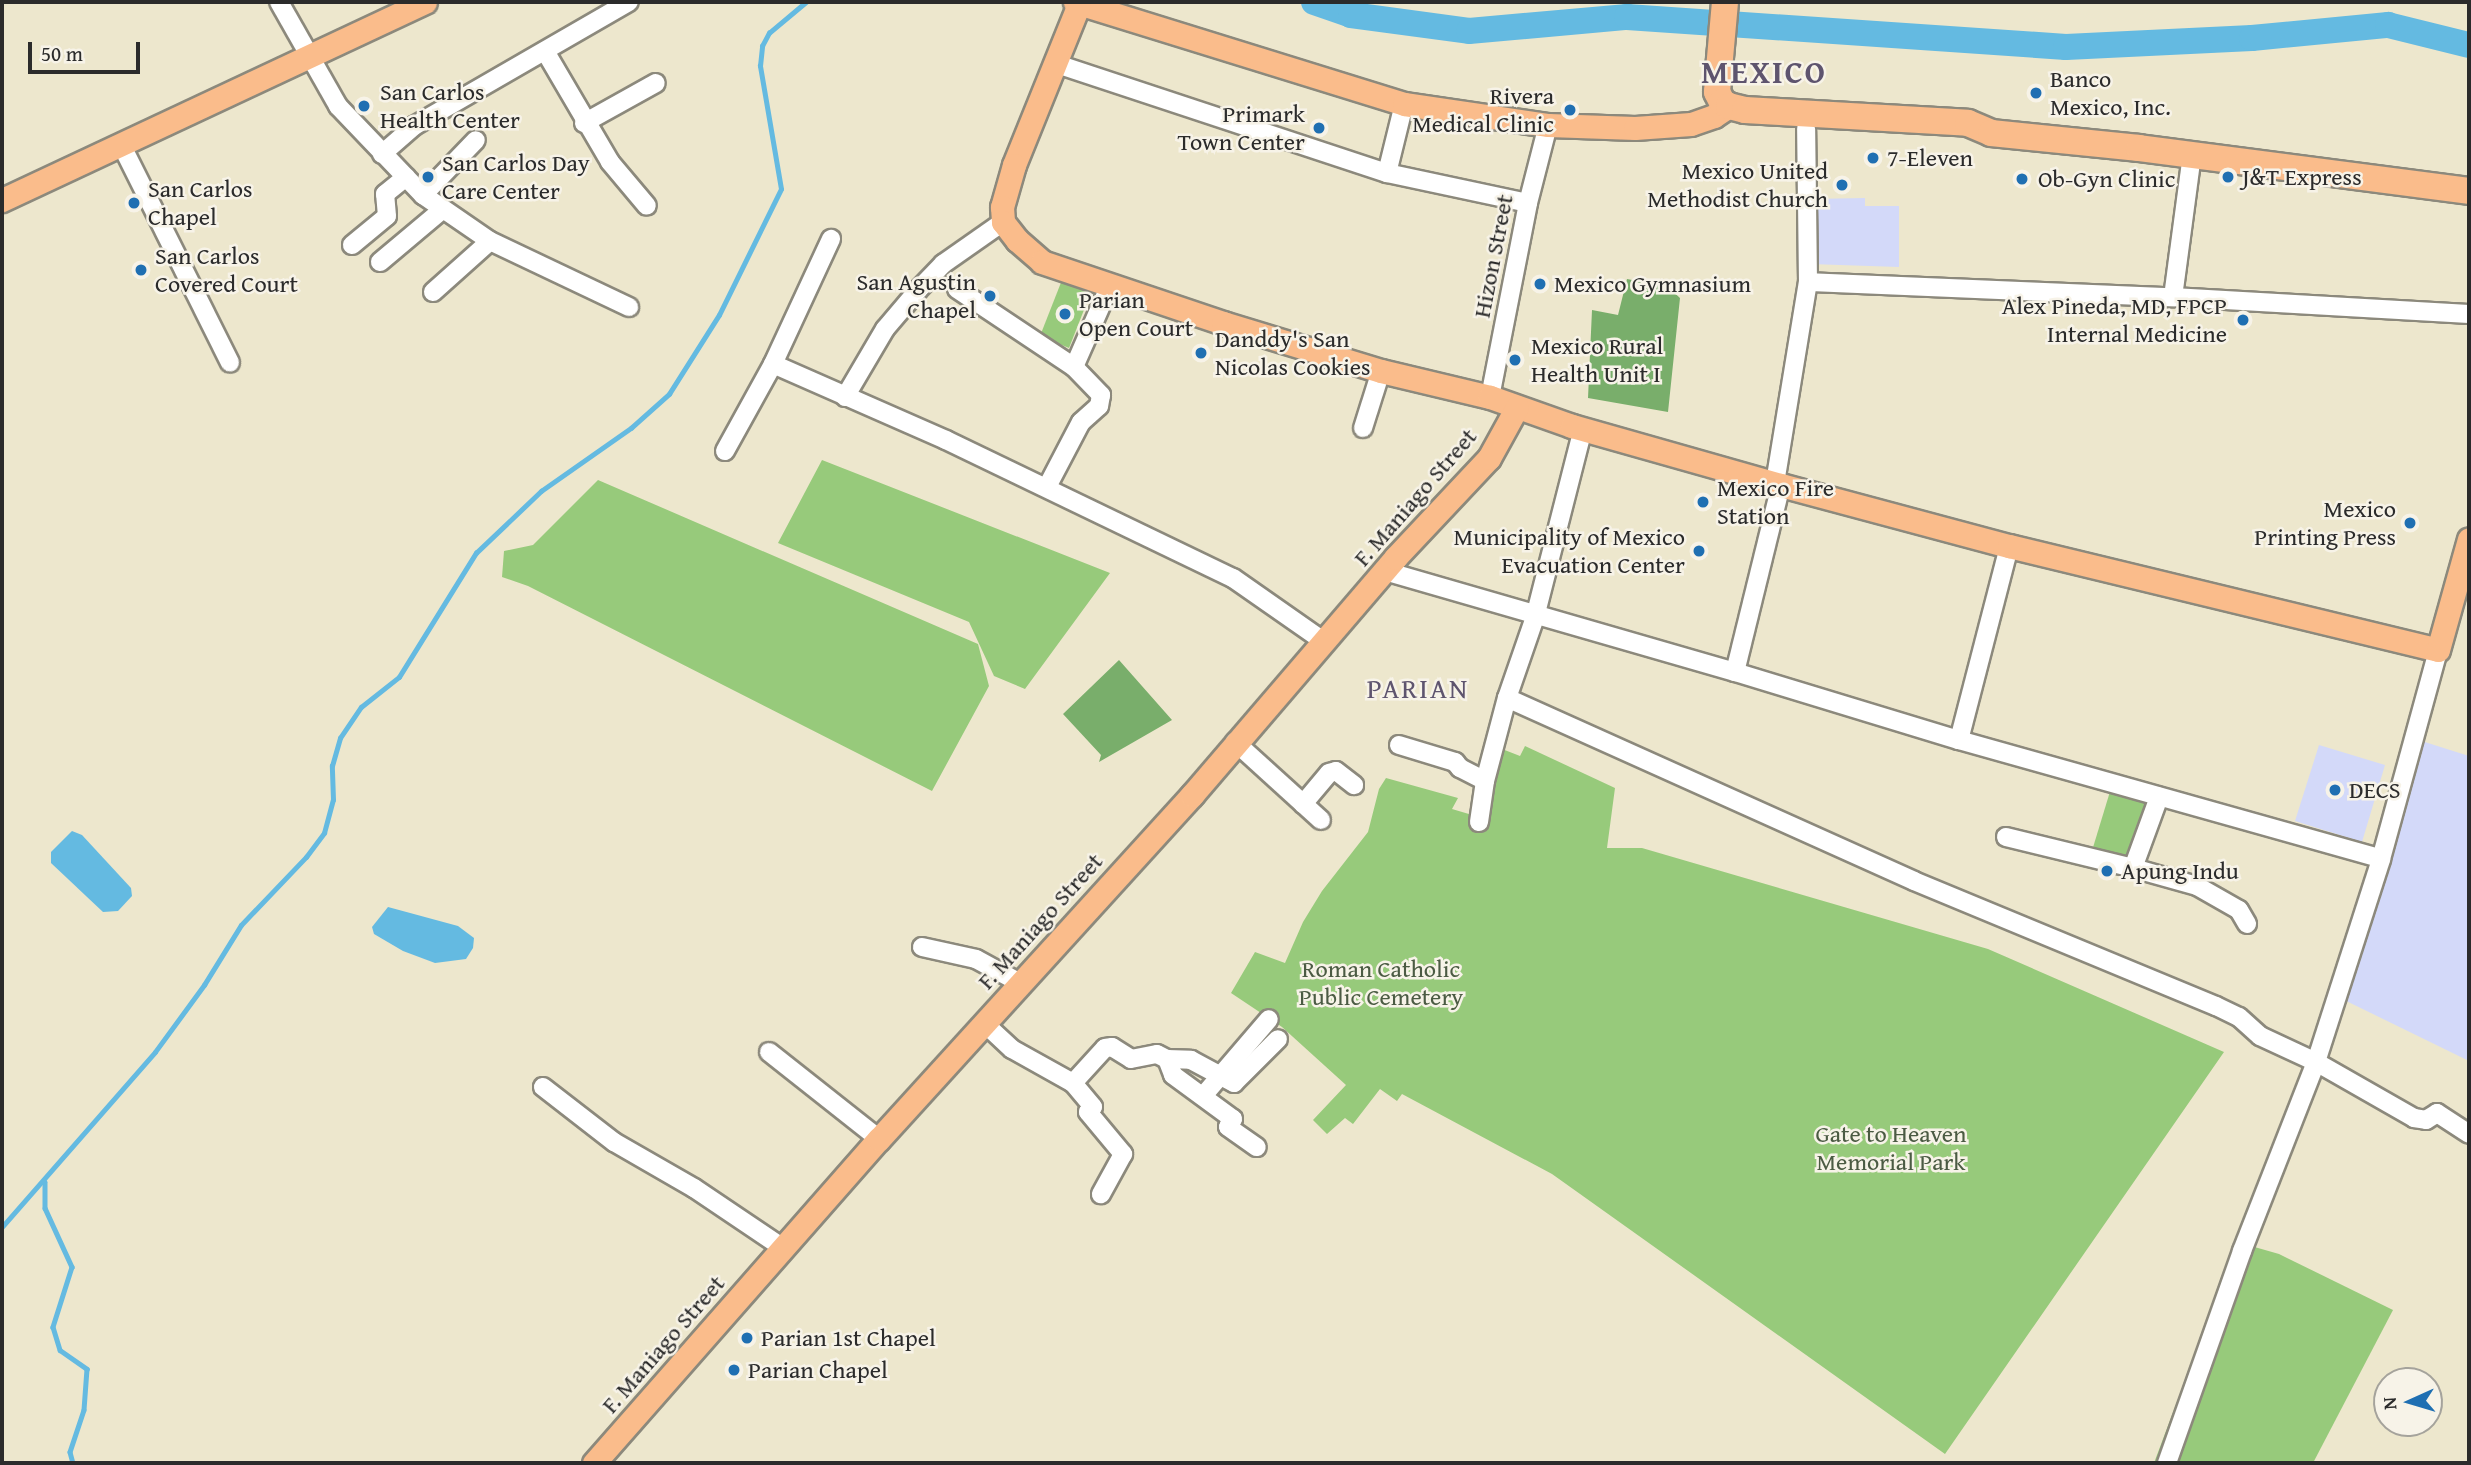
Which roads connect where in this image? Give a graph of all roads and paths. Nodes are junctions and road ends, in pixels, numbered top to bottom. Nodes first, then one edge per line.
1 (279, 2) edge
2 (425, 2) edge
3 (629, 2) edge
4 (1709, 2) edge
5 (1725, 2) edge
6 (1077, 3) edge
7 (545, 51) junction
8 (308, 57) junction
9 (1054, 63) junction
10 (1711, 64) junction
11 (656, 83) dead end
12 (1404, 104) junction
13 (1722, 111) junction
14 (584, 123) junction
15 (1548, 125) junction
16 (1806, 129) junction
17 (1991, 133) junction
18 (476, 141) dead end
19 (122, 145) junction
20 (382, 154) junction
21 (2192, 155) junction
22 (1387, 173) junction
23 (406, 177) junction
24 (2469, 191) edge
25 (423, 195) junction
26 (2, 200) edge
27 (1528, 203) junction
28 (647, 205) dead end
29 (442, 210) junction
30 (1003, 222) junction
31 (831, 239) dead end
32 (490, 241) junction
33 (352, 245) dead end
34 (380, 262) dead end
35 (1808, 282) junction
36 (1110, 285) junction
37 (957, 289) dead end
38 (433, 292) dead end
39 (2173, 297) junction
40 (629, 307) dead end
41 (2469, 314) edge
42 (230, 363) dead end
43 (773, 364) junction
44 (1074, 367) junction
45 (1381, 371) junction
46 (845, 397) junction
47 (1490, 397) junction
48 (1517, 407) junction
49 (1363, 428) dead end
50 (1583, 429) junction
51 (725, 451) dead end
52 (1778, 484) junction
53 (1047, 487) junction
54 (2469, 539) edge
55 (2009, 546) junction
56 (1385, 571) junction
57 (1535, 617) junction
58 (1322, 640) junction
59 (2438, 650) junction
60 (1735, 672) junction
61 (1507, 698) junction
62 (1959, 740) junction
63 (1235, 742) junction
64 (1399, 745) dead end
65 (1485, 781) junction
66 (1354, 785) dead end
67 (2159, 797) junction
68 (1303, 804) junction
69 (1321, 820) dead end
70 (1479, 822) dead end
71 (2006, 837) dead end
72 (2381, 859) junction
73 (2133, 868) junction
74 (2247, 923) dead end
75 (922, 947) dead end
76 (1020, 983) junction
77 (1269, 1019) dead end
78 (984, 1023) junction
79 (1278, 1039) dead end
80 (769, 1052) dead end
81 (1167, 1059) junction
82 (2316, 1062) junction
83 (1220, 1076) junction
84 (1073, 1083) junction
85 (543, 1087) dead end
86 (1203, 1096) junction
87 (2469, 1134) edge
88 (879, 1139) junction
89 (1256, 1147) dead end
90 (1101, 1194) dead end
91 (783, 1248) junction
92 (594, 1463) edge
93 (2167, 1463) edge

1 - 8 street
2 - 8 main road
3 - 7 street
4 - 10 highway
5 - 10 highway
6 - 9 main road
6 - 12 main road
7 - 14 street
7 - 20 street
8 - 19 main road
8 - 20 street
9 - 22 street
9 - 30 main road
10 - 13 highway
11 - 14 street
12 - 15 main road
12 - 22 street
13 - 15 main road
13 - 16 highway
13 - 17 highway
14 - 28 street
15 - 27 street, Hizon Street
16 - 17 highway
16 - 35 street
17 - 21 highway
18 - 25 street
19 - 26 main road
19 - 42 street
20 - 23 street
21 - 24 highway
21 - 39 street
22 - 27 street
23 - 25 street
23 - 33 street
25 - 29 street
27 - 47 street, Hizon Street
29 - 32 street
29 - 34 street
30 - 36 main road
30 - 46 street
31 - 43 street
32 - 38 street
32 - 40 street
35 - 39 street
35 - 52 street
36 - 44 street
36 - 45 main road
37 - 44 street
39 - 41 street
43 - 46 street
43 - 51 street
44 - 53 street
45 - 47 main road
45 - 49 street
46 - 53 street
47 - 48 main road
48 - 50 main road
48 - 56 main road, F. Maniago Street
50 - 52 main road
50 - 57 street
52 - 55 main road
52 - 60 street
53 - 58 street
54 - 59 main road
55 - 59 main road
55 - 62 street
56 - 57 street
56 - 58 main road, F. Maniago Street
57 - 60 street
57 - 61 street
58 - 63 main road, F. Maniago Street
59 - 72 street
60 - 62 street
61 - 65 street
61 - 82 street
62 - 67 street
63 - 68 street
63 - 76 main road, F. Maniago Street
64 - 65 street
65 - 70 street
66 - 68 street
67 - 72 street
67 - 73 street
68 - 69 street
71 - 73 street
72 - 82 street
73 - 74 street
75 - 76 street
76 - 78 main road, F. Maniago Street
77 - 83 street
78 - 84 street
78 - 88 main road, F. Maniago Street
79 - 83 street
80 - 88 street
81 - 83 street
81 - 84 street
81 - 86 street
82 - 87 street
82 - 93 street
83 - 86 street
84 - 90 street
85 - 91 street
86 - 89 street
88 - 91 main road, F. Maniago Street
91 - 92 main road, F. Maniago Street

